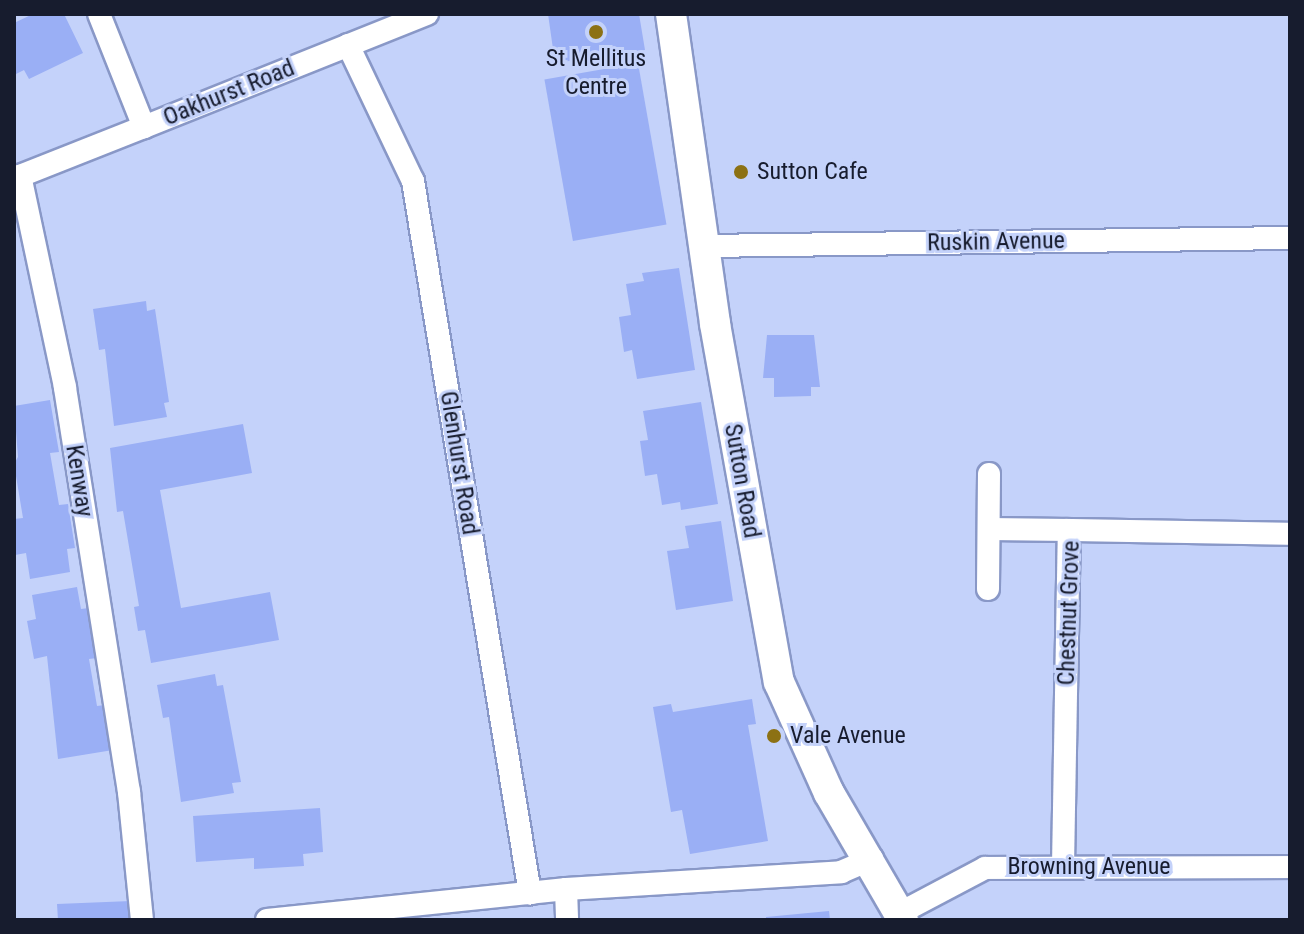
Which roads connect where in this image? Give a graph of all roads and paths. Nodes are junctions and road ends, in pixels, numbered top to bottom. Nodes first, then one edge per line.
1 (99, 14) edge
2 (427, 14) edge
3 (671, 14) edge
4 (348, 45) junction
5 (144, 127) junction
6 (1290, 238) edge
7 (703, 246) junction
8 (989, 474) dead end
9 (989, 529) junction
10 (1069, 530) junction
11 (1290, 534) edge
12 (988, 589) dead end
13 (872, 859) junction
14 (1063, 866) junction
15 (1290, 867) edge
16 (566, 889) junction
17 (530, 893) junction
18 (902, 916) edge
19 (279, 919) edge
20 (142, 920) edge
21 (567, 920) edge

1 - 5 street, Oakhurst Road
2 - 4 street, Oakhurst Road
3 - 7 main road, Sutton Road
4 - 5 street, Oakhurst Road
4 - 17 street, Glenhurst Road
5 - 20 street, Kenway
6 - 7 street, Ruskin Avenue
7 - 13 main road, Sutton Road
8 - 9 street
9 - 10 street
9 - 12 street
10 - 11 street, Chestnut Grove
10 - 14 street, Chestnut Grove
13 - 16 street
13 - 18 main road, Sutton Road
14 - 15 street, Browning Avenue
14 - 18 street, Browning Avenue
16 - 17 street
16 - 21 street
17 - 19 street

